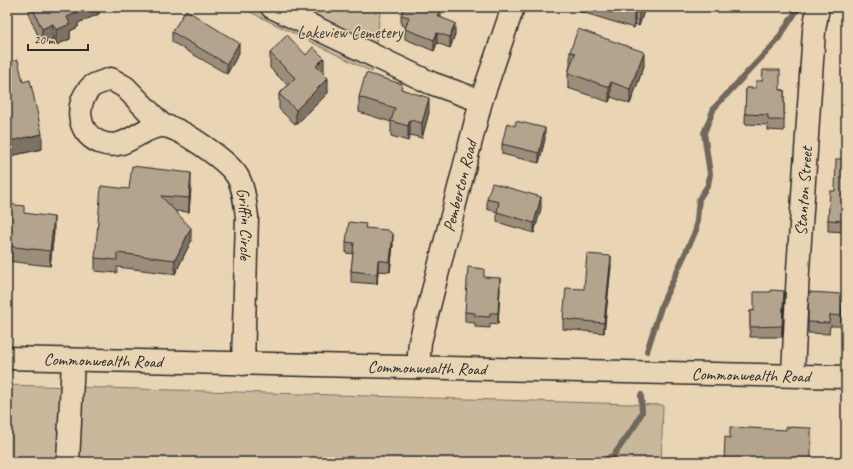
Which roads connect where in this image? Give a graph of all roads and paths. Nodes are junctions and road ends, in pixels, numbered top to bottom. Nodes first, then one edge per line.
1 (272, 7) edge
2 (513, 7) edge
3 (818, 7) edge
4 (481, 101) junction
5 (163, 126) dead end
6 (7, 358) edge
7 (73, 360) junction
8 (243, 364) junction
9 (418, 367) junction
10 (793, 375) junction
11 (846, 377) edge
12 (68, 462) edge

1 - 4 street
2 - 4 street, Pemberton Road
3 - 10 street, Stanton Street
4 - 9 street, Pemberton Road
5 - 8 street, Griffin Circle
6 - 7 street, Commonwealth Road
7 - 8 street, Commonwealth Road
7 - 12 street
8 - 9 street, Commonwealth Road
9 - 10 street, Commonwealth Road
10 - 11 street, Commonwealth Road

